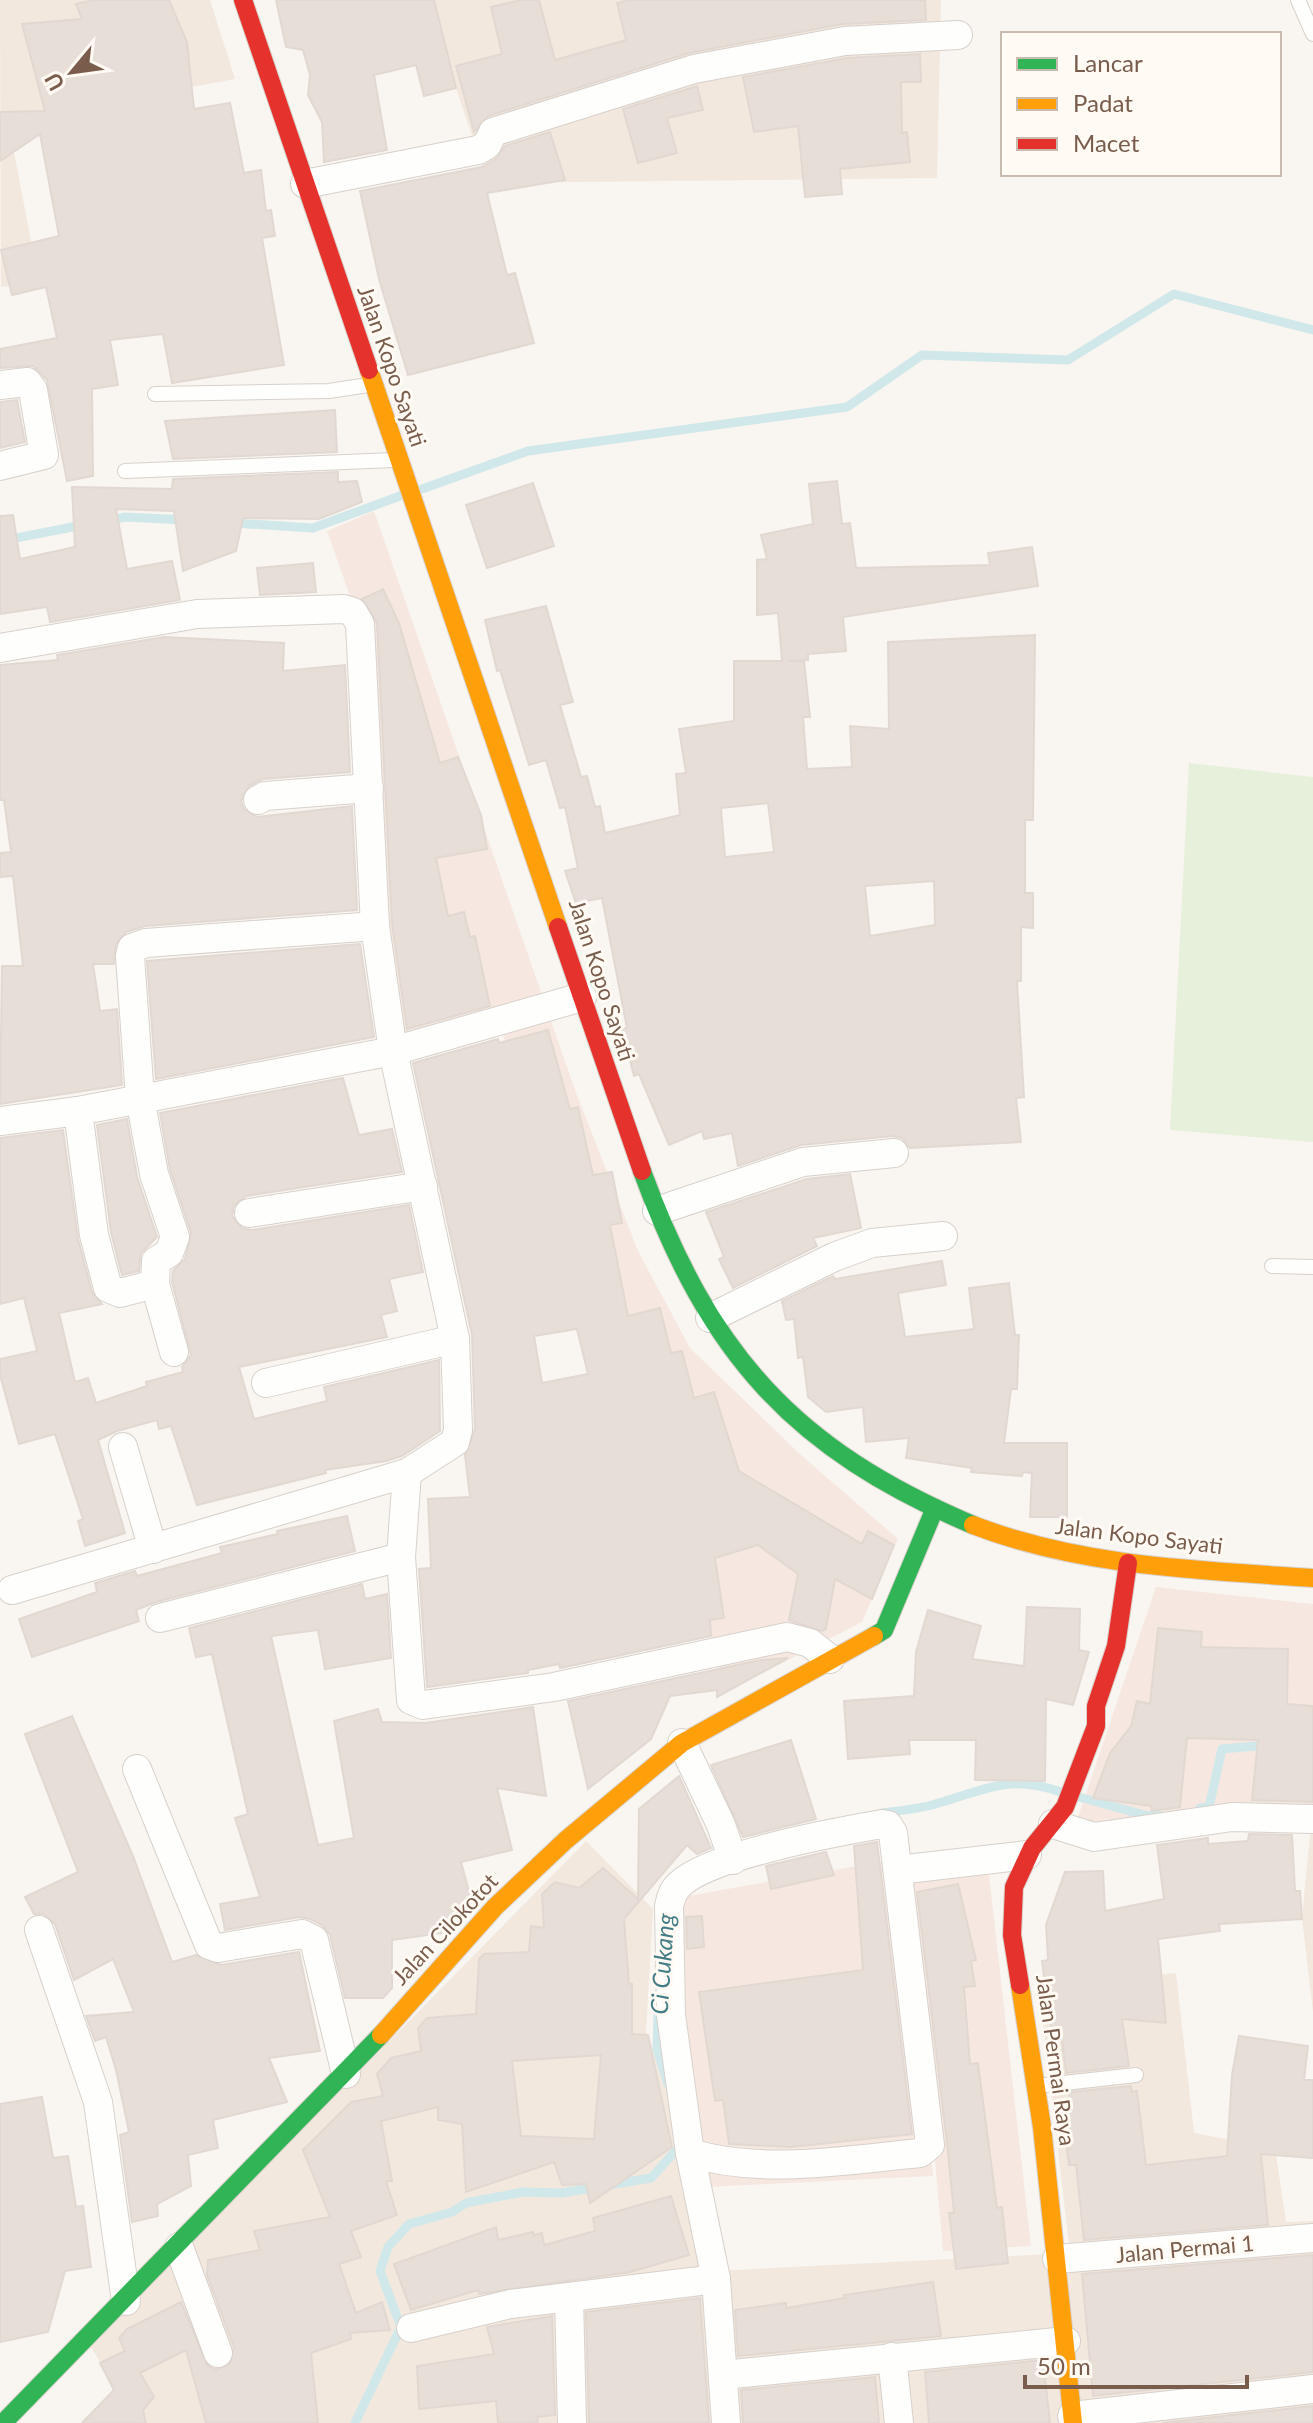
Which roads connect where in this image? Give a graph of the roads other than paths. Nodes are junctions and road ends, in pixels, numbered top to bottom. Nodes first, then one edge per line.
1 (243, 0) edge
2 (1298, 0) edge
3 (1313, 34) edge
4 (958, 35) dead end
5 (305, 184) junction
6 (373, 384) junction
7 (0, 385) edge
8 (155, 394) dead end
9 (398, 460) junction
10 (0, 466) edge
11 (125, 471) dead end
12 (0, 648) edge
13 (369, 788) junction
14 (258, 800) dead end
15 (375, 926) junction
16 (582, 997) junction
17 (393, 1051) junction
18 (140, 1098) junction
19 (78, 1111) junction
20 (0, 1121) edge
21 (894, 1153) dead end
22 (423, 1186) junction
23 (657, 1211) junction
24 (249, 1213) dead end
25 (943, 1236) dead end
26 (1272, 1266) dead end
27 (1313, 1267) edge
28 (155, 1284) junction
29 (710, 1318) junction
30 (455, 1339) junction
31 (174, 1352) dead end
32 (266, 1383) dead end
33 (123, 1447) dead end
34 (407, 1473) junction
35 (935, 1508) junction
36 (153, 1549) junction
37 (401, 1557) junction
38 (1128, 1563) junction
39 (1148, 1564) junction
40 (1313, 1578) edge
41 (12, 1590) dead end
42 (160, 1618) dead end
43 (830, 1659) junction
44 (1096, 1726) junction
45 (682, 1743) junction
46 (137, 1769) dead end
47 (1059, 1815) junction
48 (1313, 1819) edge
49 (1027, 1855) junction
50 (732, 1858) junction
51 (898, 1870) junction
52 (39, 1930) dead end
53 (346, 2074) junction
54 (1136, 2075) dead end
55 (1037, 2086) junction
56 (690, 2153) junction
57 (1313, 2238) edge
58 (179, 2247) junction
59 (1057, 2259) junction
60 (716, 2279) junction
61 (569, 2297) junction
62 (126, 2301) junction
63 (411, 2328) dead end
64 (1066, 2341) junction
65 (218, 2353) dead end
66 (892, 2357) junction
67 (723, 2375) junction
68 (1313, 2389) edge
69 (1073, 2419) edge
70 (3, 2423) edge
71 (572, 2423) edge
72 (726, 2423) edge
73 (899, 2423) edge

1 - 5 street, Jalan Kopo Sayati
2 - 3 lane
4 - 5 street
5 - 6 street, Jalan Kopo Sayati
6 - 8 lane
6 - 9 street, Jalan Kopo Sayati
7 - 10 street
9 - 11 lane
9 - 16 street, Jalan Kopo Sayati
12 - 13 street
13 - 14 street
13 - 15 street
15 - 17 street
15 - 18 street
16 - 17 street
16 - 23 street, Jalan Kopo Sayati
17 - 18 street
17 - 22 street
18 - 19 street
18 - 28 street
19 - 20 street
19 - 28 street
21 - 23 street
22 - 24 street
22 - 30 street
23 - 29 street, Jalan Kopo Sayati
25 - 29 street
26 - 27 lane
28 - 31 street
29 - 35 street, Jalan Kopo Sayati
30 - 32 street
30 - 34 street
33 - 36 street
34 - 36 street
34 - 37 street
35 - 38 street, Jalan Kopo Sayati
35 - 43 street, Jalan Cilokotot
36 - 41 street
37 - 42 street
37 - 43 street
38 - 39 street, Jalan Kopo Sayati
38 - 44 street, Jalan Permai Raya
39 - 40 street, Jalan Kopo Sayati
39 - 44 street, Jalan Permai Raya
43 - 45 street, Jalan Cilokotot
44 - 47 street, Jalan Permai Raya
45 - 50 street
45 - 53 street, Jalan Cilokotot
46 - 53 street
47 - 48 street
47 - 49 street, Jalan Permai Raya
49 - 51 street
49 - 55 street, Jalan Permai Raya
50 - 51 street
50 - 56 street
51 - 56 street
52 - 62 street
53 - 58 street, Jalan Cilokotot
54 - 55 lane
55 - 59 street, Jalan Permai Raya
56 - 60 street
57 - 59 street, Jalan Permai 1
58 - 62 street, Jalan Cilokotot
58 - 65 street
59 - 64 street, Jalan Permai Raya
60 - 61 street
60 - 67 street
61 - 63 street
61 - 71 street
62 - 70 street, Jalan Cilokotot
64 - 66 street
64 - 69 street, Jalan Permai Raya
66 - 67 street
66 - 73 street
67 - 72 street
68 - 69 street

